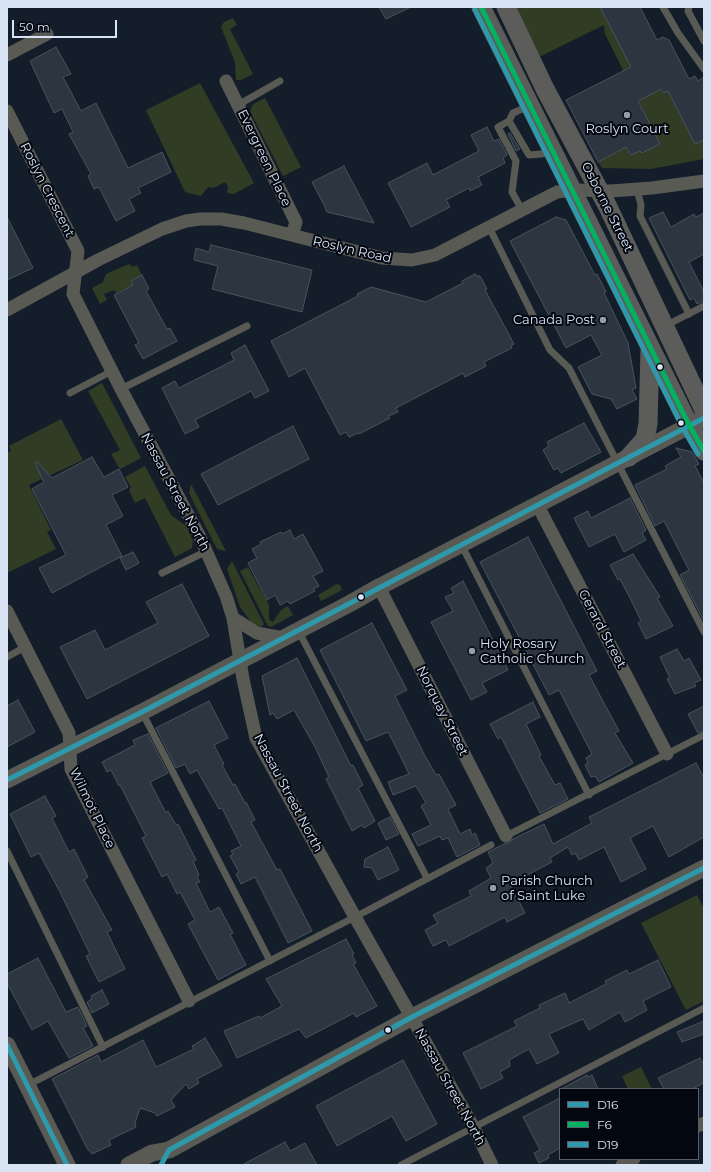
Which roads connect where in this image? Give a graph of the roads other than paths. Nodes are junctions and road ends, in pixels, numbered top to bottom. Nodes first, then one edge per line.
1 (481, 7) edge
2 (506, 7) edge
3 (663, 7) edge
4 (689, 7) edge
5 (48, 34) dead end
6 (704, 42) edge
7 (7, 55) edge
8 (704, 69) edge
9 (226, 81) dead end
10 (280, 81) dead end
11 (238, 105) junction
12 (529, 106) junction
13 (7, 110) edge
14 (509, 121) junction
15 (554, 153) junction
16 (528, 155) junction
17 (516, 161) junction
18 (704, 181) edge
19 (637, 189) junction
20 (574, 190) junction
21 (599, 190) junction
22 (522, 210) junction
23 (489, 227) junction
24 (292, 236) junction
25 (76, 272) junction
26 (704, 306) edge
27 (7, 310) edge
28 (689, 314) junction
29 (247, 326) dead end
30 (665, 327) junction
31 (650, 346) junction
32 (112, 371) junction
33 (121, 389) junction
34 (70, 393) dead end
35 (704, 410) edge
36 (697, 422) edge
37 (704, 450) edge
38 (623, 460) junction
39 (537, 504) junction
40 (461, 544) junction
41 (207, 551) junction
42 (162, 573) dead end
43 (379, 586) junction
44 (7, 611) edge
45 (233, 618) junction
46 (298, 630) junction
47 (704, 632) edge
48 (283, 638) junction
49 (25, 647) junction
50 (7, 657) edge
51 (240, 660) junction
52 (142, 712) junction
53 (704, 735) edge
54 (70, 749) junction
55 (667, 754) junction
56 (7, 780) edge
57 (589, 795) junction
58 (506, 836) joint
59 (490, 845) dead end
60 (7, 852) edge
61 (704, 868) edge
62 (427, 878) junction
63 (355, 917) junction
64 (270, 961) junction
65 (190, 1001) junction
66 (704, 1008) edge
67 (412, 1017) junction
68 (7, 1045) edge
69 (103, 1047) junction
70 (28, 1084) junction
71 (474, 1128) junction
72 (169, 1150) junction
73 (632, 1160) edge
74 (68, 1165) edge
75 (129, 1165) edge
76 (161, 1165) edge
77 (401, 1165) edge
78 (492, 1165) edge
79 (622, 1165) edge

1 - 12 main road, Osborne Street
2 - 21 main road, Osborne Street
3 - 8 lane
4 - 6 lane
5 - 7 street
9 - 11 street, Evergreen Place
10 - 11 lane
11 - 24 street, Evergreen Place
12 - 14 lane
12 - 15 main road, Osborne Street
13 - 25 street, Roslyn Crescent
14 - 16 lane
14 - 17 lane
15 - 16 lane
15 - 20 main road, Osborne Street
16 - 17 lane
17 - 22 lane
18 - 19 street, Roslyn Road
19 - 21 street, Roslyn Road
19 - 28 lane
20 - 21 street, Roslyn Road
20 - 22 street, Roslyn Road
20 - 31 main road, Osborne Street
21 - 30 main road, Osborne Street
22 - 23 street, Roslyn Road
23 - 24 street, Roslyn Road
23 - 38 lane
24 - 25 street, Roslyn Road
25 - 27 street, Roslyn Road
25 - 32 street, Nassau Street North
26 - 28 lane
28 - 30 lane
29 - 33 lane
30 - 35 main road, Osborne Street
31 - 36 main road, Osborne Street
31 - 38 main road
32 - 33 street, Nassau Street North
32 - 34 lane
33 - 41 street, Nassau Street North
36 - 37 main road, Osborne Street
36 - 38 street
38 - 39 street
38 - 47 lane
39 - 40 street
39 - 55 street, Gerard Street
40 - 43 street
40 - 57 lane
41 - 42 lane
41 - 45 street, Nassau Street North
43 - 46 street
43 - 58 street, Norquay Street
44 - 49 street, Wilmot Place
45 - 48 street
45 - 51 street, Nassau Street North
46 - 48 street
46 - 62 lane
48 - 51 street
49 - 50 lane
49 - 54 street, Wilmot Place
51 - 52 street
51 - 63 street, Nassau Street North
52 - 54 street
52 - 64 lane
53 - 55 lane
54 - 56 street
54 - 65 street, Wilmot Place
55 - 57 lane
57 - 58 lane
59 - 62 lane
60 - 69 lane
61 - 67 street
62 - 63 lane
63 - 64 lane
63 - 67 street, Nassau Street North
64 - 65 lane
65 - 69 lane
66 - 71 lane
67 - 71 street, Nassau Street North
67 - 72 street
68 - 70 street
69 - 70 lane
70 - 74 street
71 - 77 lane
71 - 78 street, Nassau Street North
72 - 75 street
72 - 76 street
73 - 79 street

